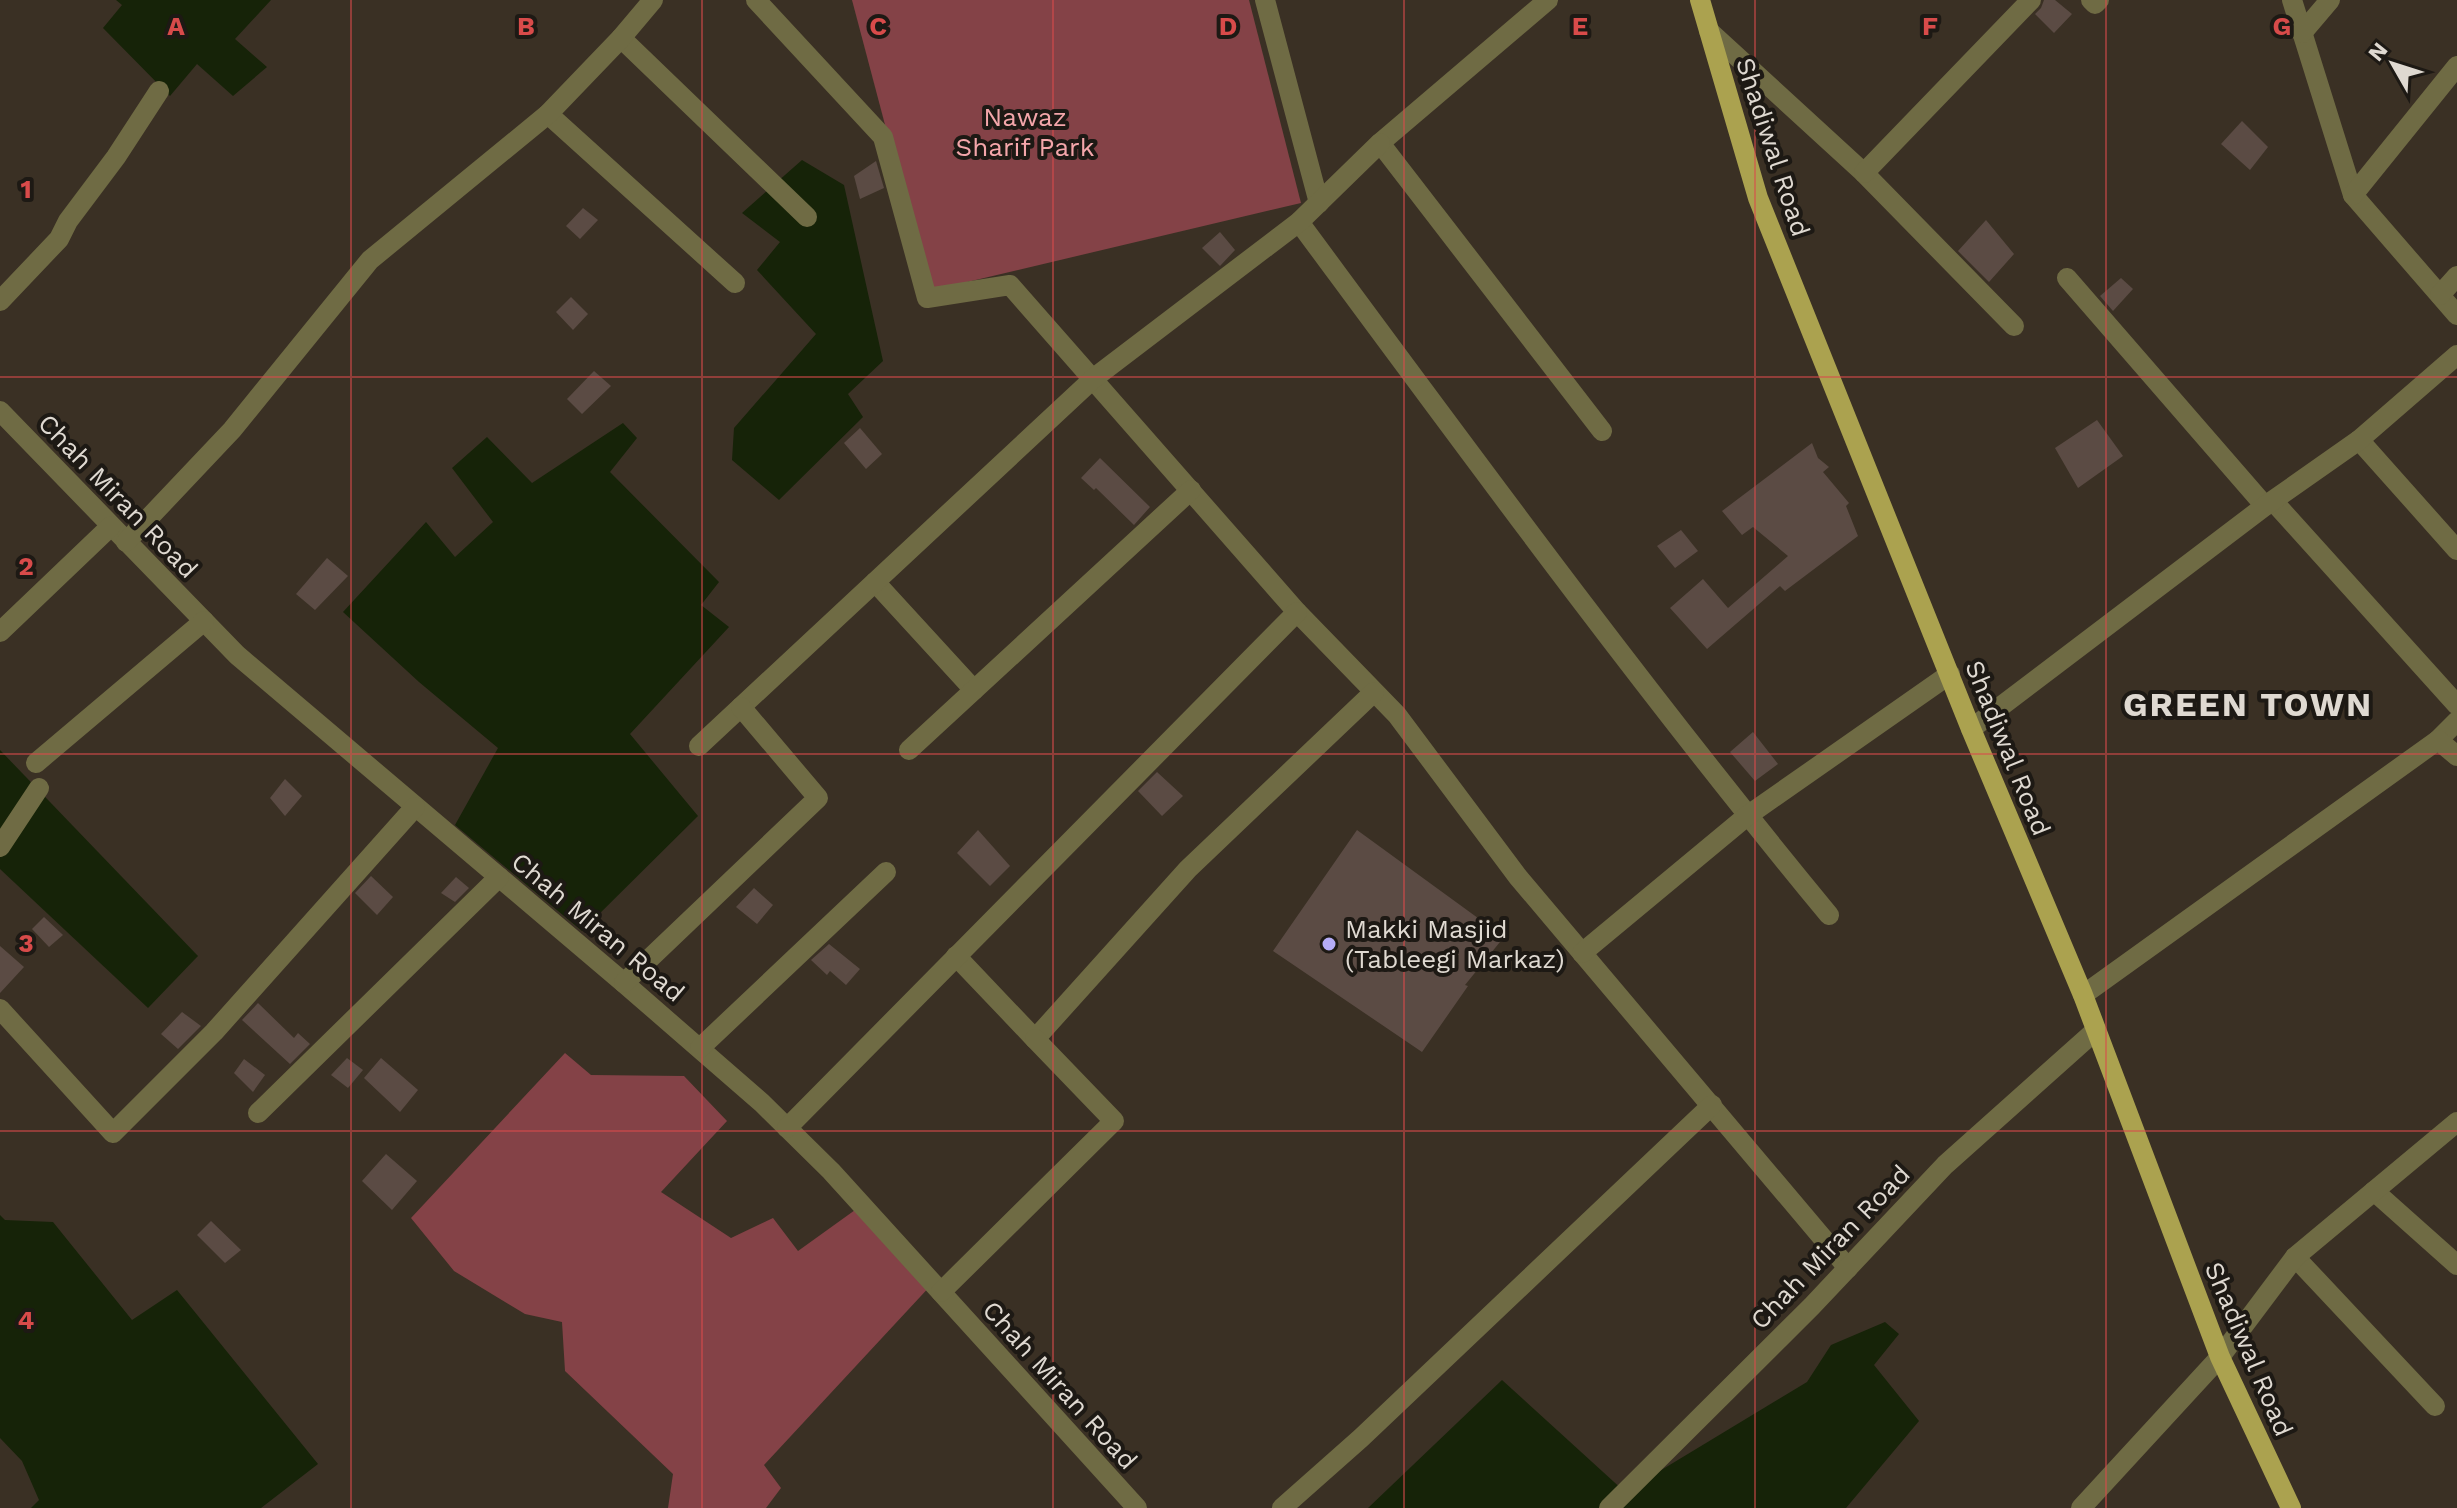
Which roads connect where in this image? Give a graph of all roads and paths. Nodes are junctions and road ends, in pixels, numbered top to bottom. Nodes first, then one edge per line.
1 (756, 0) edge
2 (1265, 0) edge
3 (1548, 0) edge
4 (1700, 0) edge
5 (2031, 0) edge
6 (2091, 0) edge
7 (2099, 0) edge
8 (2292, 0) edge
9 (2330, 0) edge
10 (649, 1) edge
11 (1709, 31) junction
12 (2302, 33) junction
13 (621, 38) junction
14 (2457, 66) edge
15 (159, 91) dead end
16 (548, 114) junction
17 (1380, 143) junction
18 (1864, 173) junction
19 (2353, 195) junction
20 (1319, 203) junction
21 (807, 217) dead end
22 (1299, 222) junction
23 (2457, 276) edge
24 (2067, 278) dead end
25 (735, 283) dead end
26 (2440, 295) junction
27 (0, 301) edge
28 (2457, 315) edge
29 (2014, 326) dead end
30 (2457, 355) edge
31 (1094, 378) junction
32 (0, 411) edge
33 (1602, 431) dead end
34 (2359, 440) junction
35 (1191, 490) junction
36 (2269, 504) junction
37 (111, 526) junction
38 (126, 542) junction
39 (2457, 550) edge
40 (875, 582) junction
41 (1297, 612) junction
42 (204, 621) junction
43 (0, 632) edge
44 (1950, 674) junction
45 (974, 690) junction
46 (1374, 692) junction
47 (2457, 705) edge
48 (741, 707) junction
49 (2457, 721) edge
50 (1971, 729) junction
51 (2438, 740) junction
52 (699, 746) dead end
53 (909, 750) dead end
54 (2457, 756) edge
55 (36, 763) dead end
56 (39, 788) dead end
57 (415, 807) junction
58 (1747, 816) junction
59 (0, 847) edge
60 (886, 872) dead end
61 (499, 877) junction
62 (1829, 915) dead end
63 (1582, 953) junction
64 (956, 956) junction
65 (624, 983) junction
66 (2083, 995) junction
67 (0, 1009) edge
68 (2095, 1031) junction
69 (1035, 1039) junction
70 (700, 1048) junction
71 (1712, 1105) junction
72 (258, 1113) dead end
73 (2457, 1122) edge
74 (787, 1128) junction
75 (2374, 1191) junction
76 (2295, 1257) junction
77 (2457, 1265) edge
78 (1848, 1268) junction
79 (941, 1292) junction
80 (2220, 1357) junction
81 (2435, 1406) dead end
82 (1137, 1508) edge
83 (1282, 1508) edge
84 (1609, 1508) edge
85 (2081, 1508) edge
86 (2291, 1508) edge

1 - 31 street
2 - 20 street
3 - 17 street
4 - 11 main road, Shadiwal Road
5 - 18 street
6 - 7 street
8 - 12 street
9 - 12 street
10 - 13 street
11 - 18 street
11 - 44 main road, Shadiwal Road
12 - 19 street
13 - 16 street
13 - 21 street
14 - 19 street
15 - 27 street
16 - 25 street
16 - 38 street
17 - 20 street
17 - 33 street
18 - 29 street
19 - 26 street
20 - 22 street
22 - 31 street
22 - 58 street
23 - 26 street
24 - 36 street
26 - 28 street
30 - 34 street
31 - 35 street
31 - 40 street
32 - 37 street, Chah Miran Road
34 - 36 street
34 - 39 street
35 - 41 street
35 - 45 street
36 - 47 street
36 - 50 street
37 - 38 street, Chah Miran Road
37 - 43 street
38 - 42 street, Chah Miran Road
40 - 45 street
40 - 48 street
41 - 46 street
41 - 64 street
42 - 55 street
42 - 57 street, Chah Miran Road
44 - 50 main road, Shadiwal Road
44 - 58 street
45 - 53 street
46 - 63 street
46 - 69 street
48 - 52 street
48 - 65 street
49 - 51 street
50 - 66 main road, Shadiwal Road
51 - 54 street
51 - 66 street
56 - 59 street
57 - 61 street, Chah Miran Road
57 - 67 street
58 - 62 street
58 - 63 street
60 - 70 street
61 - 65 street, Chah Miran Road
61 - 72 street
63 - 71 street
64 - 69 street
64 - 74 street
65 - 70 street, Chah Miran Road
66 - 68 main road, Shadiwal Road
68 - 78 street, Chah Miran Road
68 - 80 main road, Shadiwal Road
69 - 79 street
70 - 74 street, Chah Miran Road
71 - 78 street
71 - 83 street
73 - 75 street
74 - 79 street, Chah Miran Road
75 - 76 street
75 - 77 street
76 - 80 street
76 - 81 street
78 - 84 street, Chah Miran Road
79 - 82 street, Chah Miran Road
80 - 85 street
80 - 86 main road, Shadiwal Road

